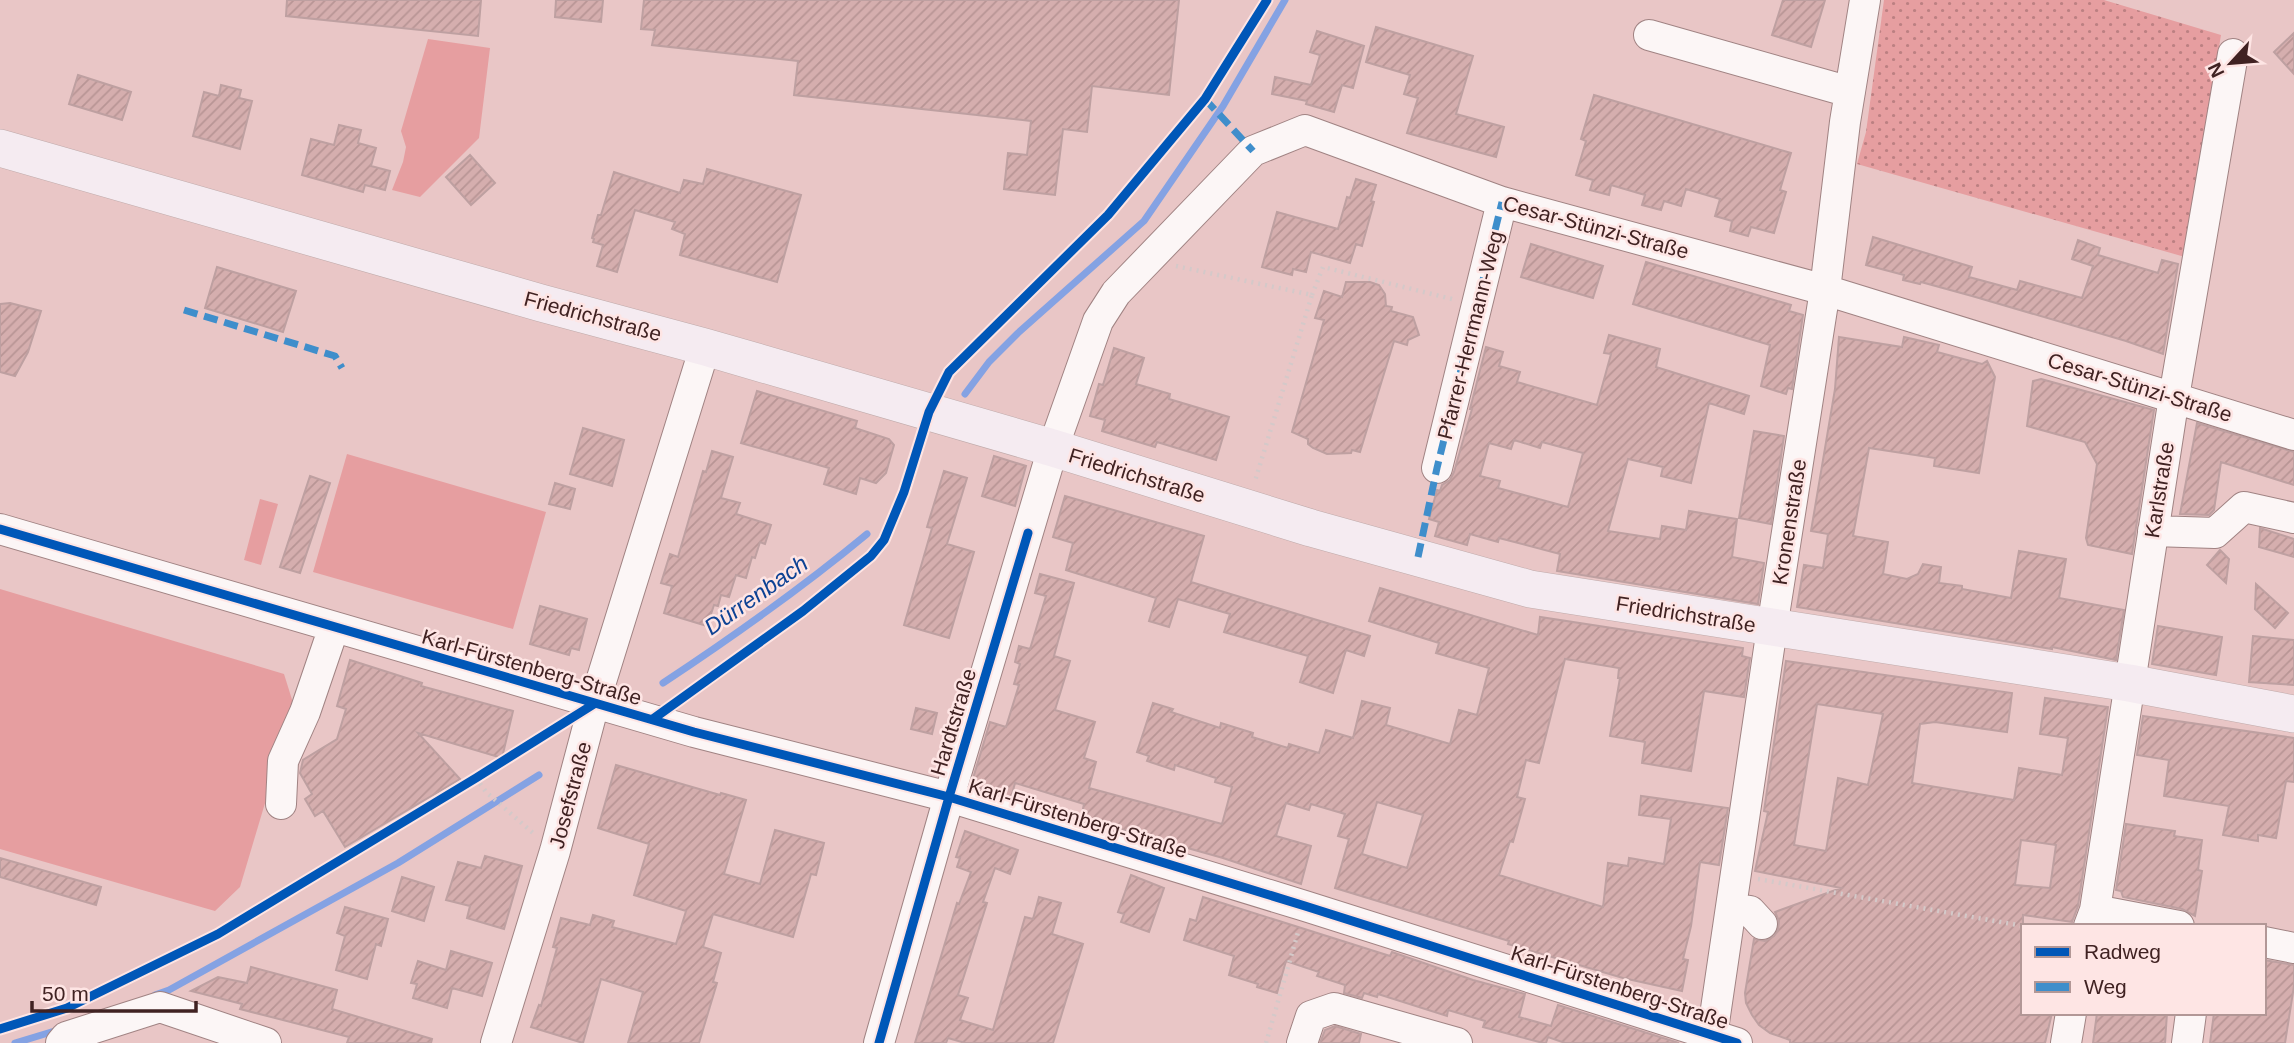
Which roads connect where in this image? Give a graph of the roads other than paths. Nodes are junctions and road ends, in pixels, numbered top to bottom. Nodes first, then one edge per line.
1 (1865, 0) edge
2 (1649, 34) dead end
3 (2232, 54) dead end
4 (1850, 92) junction
5 (1, 152) edge
6 (1502, 202) junction
7 (1825, 290) junction
8 (705, 346) junction
9 (2174, 397) junction
10 (2294, 435) edge
11 (1053, 448) junction
12 (1437, 468) dead end
13 (2294, 518) edge
14 (0, 529) edge
15 (2153, 531) junction
16 (334, 627) junction
17 (1772, 628) junction
18 (2129, 682) junction
19 (594, 704) junction
20 (2294, 714) edge
21 (949, 797) junction
22 (281, 804) dead end
23 (1731, 908) junction
24 (2092, 918) edge
25 (1762, 924) dead end
26 (2157, 924) edge
27 (2266, 942) edge
28 (2294, 947) edge
29 (2071, 1015) edge
30 (2191, 1015) edge
31 (64, 1040) edge
32 (1721, 1040) edge
33 (266, 1043) edge
34 (496, 1043) edge
35 (879, 1043) edge
36 (1301, 1043) edge
37 (1457, 1043) edge
38 (2066, 1043) edge
39 (2187, 1043) edge

1 - 4 street, Kronenstraße
2 - 4 street
3 - 9 street, Karlstraße
4 - 7 street, Kronenstraße
5 - 8 main road, Friedrichstraße
6 - 7 street, Cesar-Stünzi-Straße
6 - 11 street, Cesar-Stünzi-Straße
6 - 12 street, Pfarrer-Herrmann-Weg
7 - 9 street, Cesar-Stünzi-Straße
7 - 17 street, Kronenstraße
8 - 11 main road, Friedrichstraße
8 - 19 street, Josefstraße
9 - 10 street, Cesar-Stünzi-Straße
9 - 15 street, Karlstraße
11 - 17 main road, Friedrichstraße
11 - 21 street, Hardtstraße
13 - 15 street
14 - 16 street, Karl-Fürstenberg-Straße
15 - 18 street, Karlstraße
16 - 19 street, Karl-Fürstenberg-Straße
16 - 22 street
17 - 18 main road, Friedrichstraße
17 - 23 street, Kronenstraße
18 - 20 main road, Friedrichstraße
18 - 24 street, Karlstraße
19 - 21 street, Karl-Fürstenberg-Straße
19 - 34 street, Josefstraße
21 - 32 street, Karl-Fürstenberg-Straße
21 - 35 street, Hardtstraße
23 - 25 street
23 - 32 street, Kronenstraße
24 - 26 street
27 - 28 street
29 - 38 street
30 - 39 street
31 - 33 street
36 - 37 street

